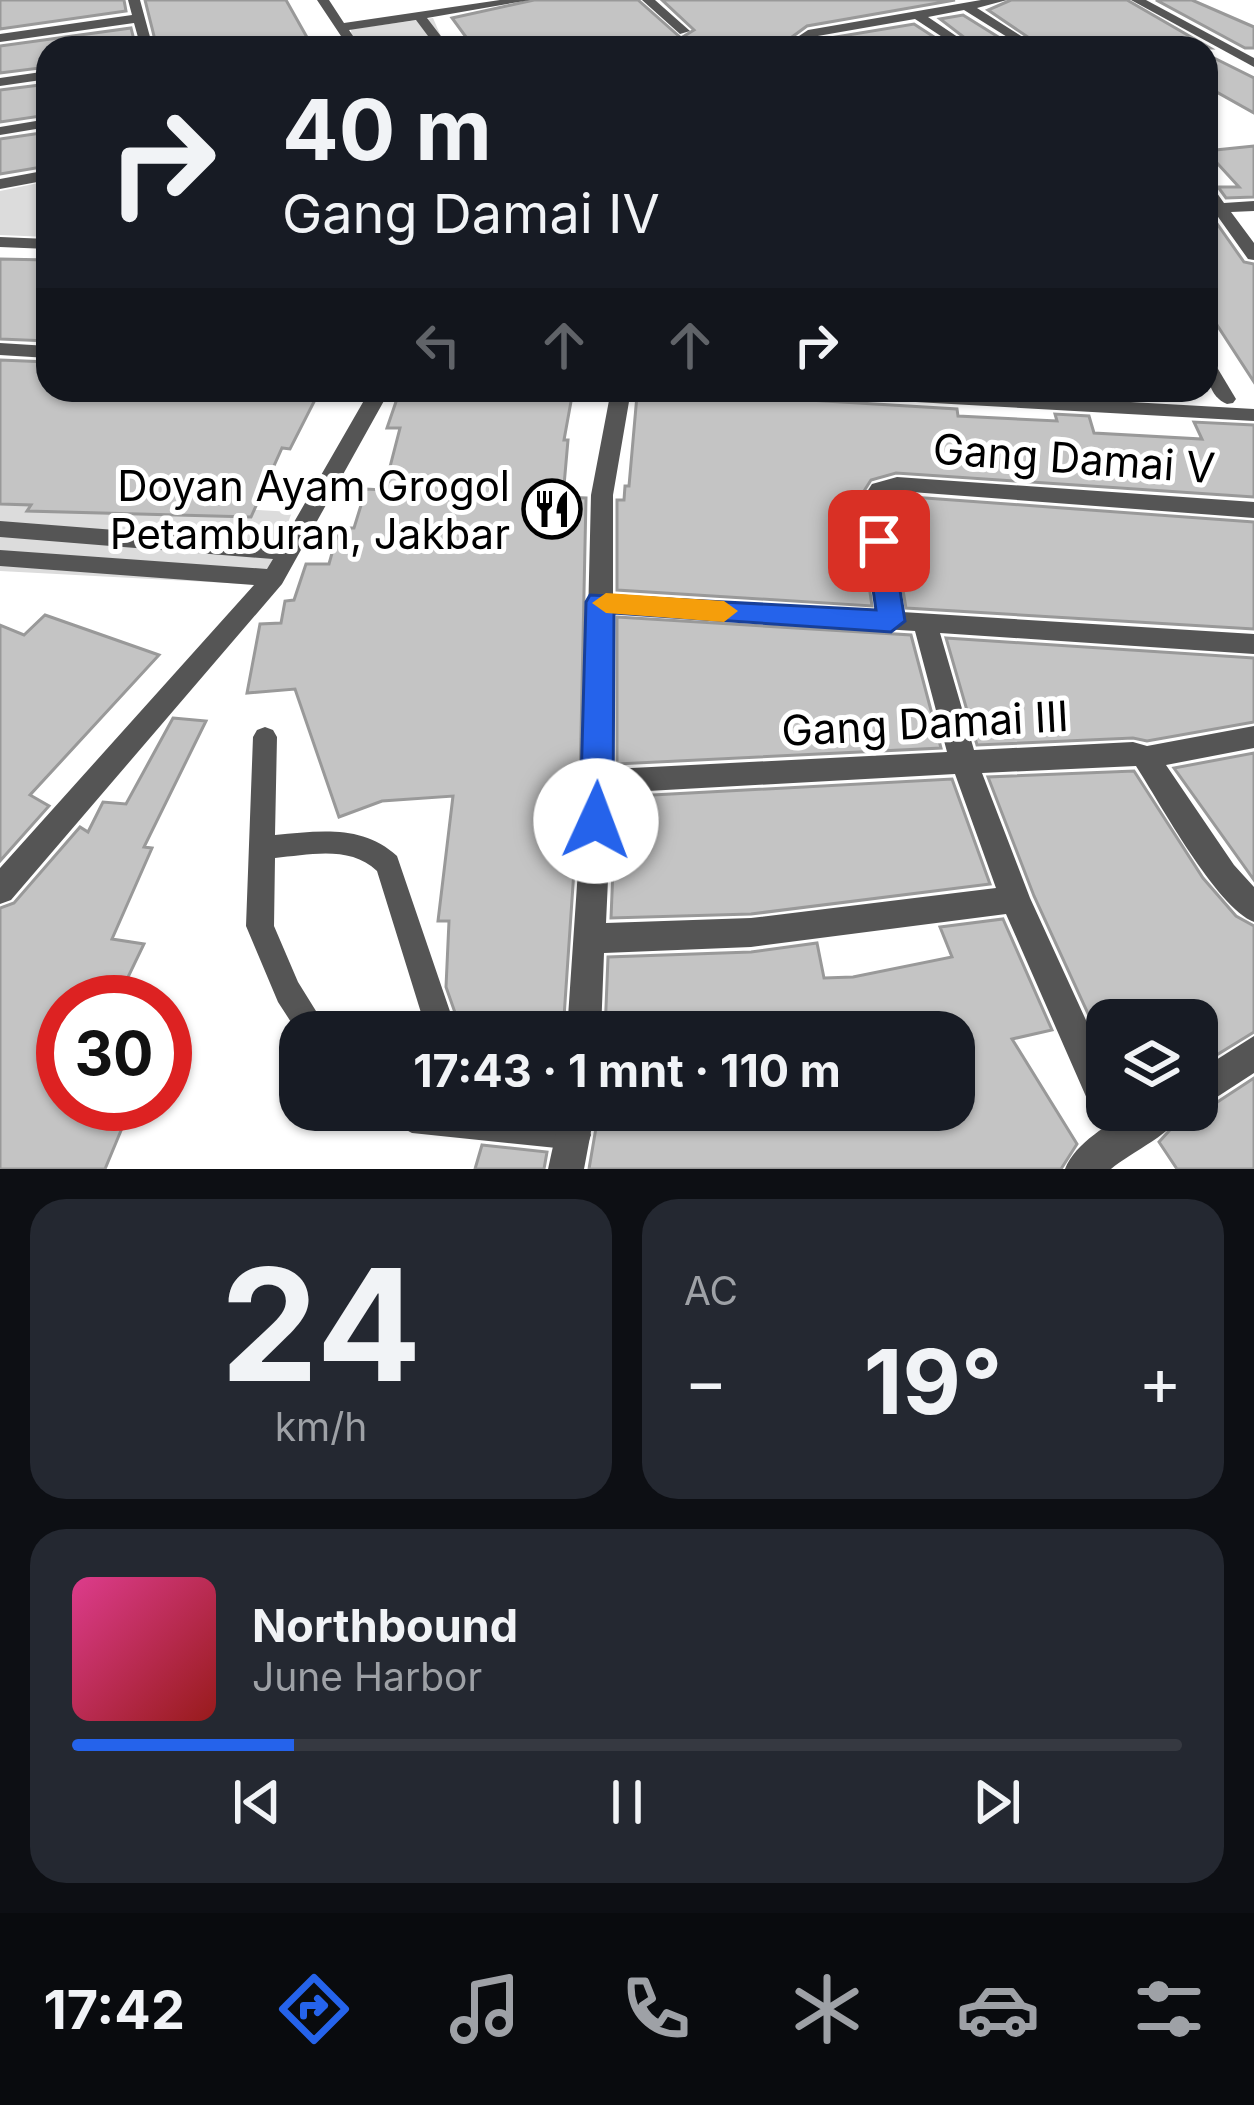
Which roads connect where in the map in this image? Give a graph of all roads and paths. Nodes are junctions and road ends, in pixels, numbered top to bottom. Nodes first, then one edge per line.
1 (134, 0) edge
2 (323, 0) edge
3 (524, 0) edge
4 (648, 0) edge
5 (936, 0) edge
6 (1001, 0) edge
7 (1137, 0) edge
8 (958, 7) junction
9 (917, 15) junction
10 (419, 16) junction
11 (140, 18) junction
12 (342, 27) junction
13 (684, 31) dead end
14 (144, 36) edge
15 (348, 36) edge
16 (435, 36) edge
17 (830, 36) edge
18 (949, 36) edge
19 (1012, 36) edge
20 (1204, 36) edge
21 (0, 38) edge
22 (1218, 44) edge
23 (1254, 63) edge
24 (36, 77) edge
25 (0, 82) edge
26 (36, 125) edge
27 (0, 131) edge
28 (36, 177) edge
29 (0, 184) edge
30 (1218, 205) edge
31 (1254, 206) edge
32 (1220, 208) junction
33 (0, 242) edge
34 (36, 244) edge
35 (1254, 256) edge
36 (0, 349) edge
37 (36, 351) edge
38 (1218, 380) edge
39 (373, 402) edge
40 (618, 402) edge
41 (1106, 402) edge
42 (1239, 409) edge
43 (1254, 510) edge
44 (0, 530) edge
45 (288, 552) junction
46 (0, 558) edge
47 (274, 578) junction
48 (600, 602) junction
49 (891, 621) junction
50 (925, 624) junction
51 (1254, 644) edge
52 (265, 737) dead end
53 (1254, 737) edge
54 (1146, 758) junction
55 (964, 762) junction
56 (598, 782) junction
57 (261, 848) junction
58 (0, 890) edge
59 (1015, 898) junction
60 (1254, 908) edge
61 (591, 938) junction
62 (300, 1011) edge
63 (435, 1011) edge
64 (586, 1011) edge
65 (1254, 1053) edge
66 (1086, 1059) edge
67 (1218, 1078) edge
68 (537, 1131) edge
69 (1105, 1131) edge
70 (573, 1138) edge
71 (1083, 1169) edge

1 - 11 street
2 - 12 street
3 - 10 street
4 - 13 street
5 - 8 street
6 - 8 street
7 - 20 street
8 - 9 street
8 - 19 street
9 - 17 street
9 - 18 street
10 - 12 street
10 - 16 street
11 - 14 street
11 - 21 street
12 - 15 street
22 - 23 street
24 - 25 street
26 - 27 street
28 - 29 street
30 - 32 street
31 - 32 street
32 - 35 street
33 - 34 street
36 - 37 street
38 - 42 lane
39 - 45 street
40 - 48 street
41 - 42 street, Gang Damai V
43 - 49 street, Gang Damai V
44 - 45 street
45 - 47 street
46 - 47 street
47 - 58 street
48 - 49 street
48 - 56 street
49 - 50 street
50 - 51 street
50 - 55 street
52 - 57 lane
53 - 54 street, Gang Damai III
54 - 55 street, Gang Damai III
54 - 60 street
55 - 56 street, Gang Damai III
55 - 59 street
56 - 61 street
57 - 62 lane
57 - 63 lane
59 - 61 street
59 - 66 street
61 - 64 street
65 - 67 street
68 - 70 lane
69 - 71 street

